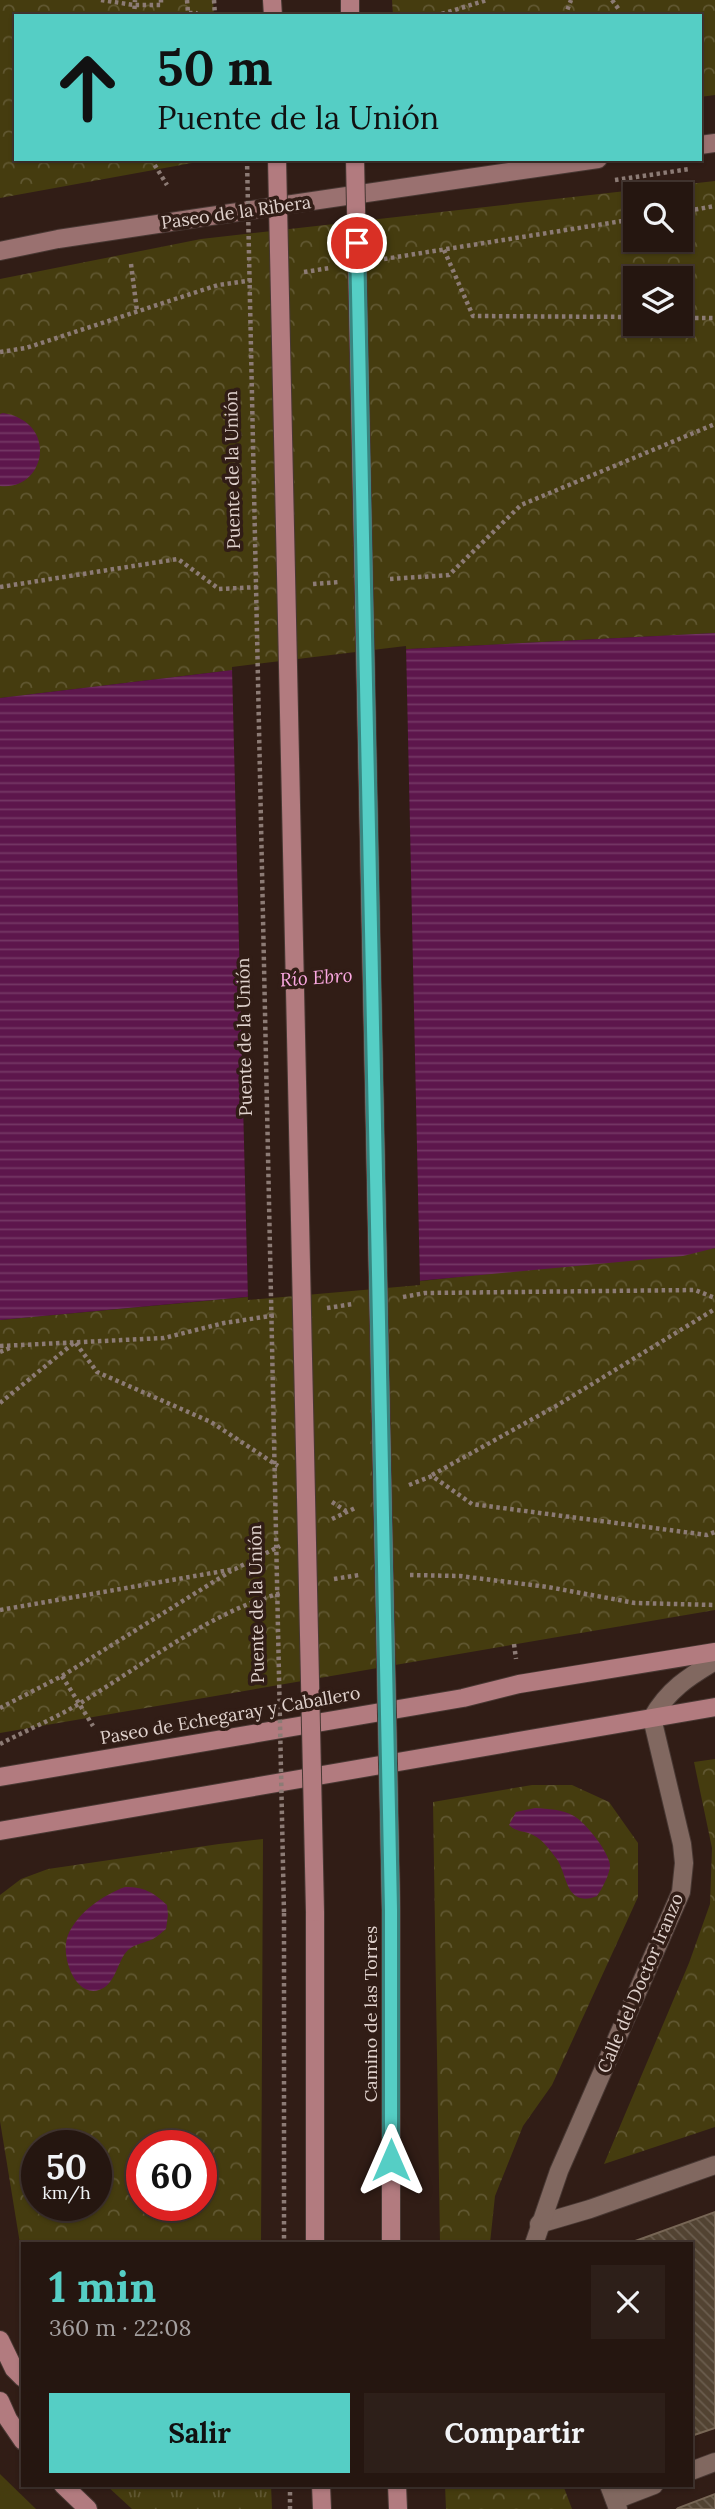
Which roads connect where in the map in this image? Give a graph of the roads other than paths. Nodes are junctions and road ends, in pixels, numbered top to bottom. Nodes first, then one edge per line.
1 (277, 161) edge
2 (355, 161) edge
3 (584, 161) edge
4 (0, 251) edge
5 (715, 1652) edge
6 (715, 1661) edge
7 (715, 1707) edge
8 (652, 1718) junction
9 (0, 1777) edge
10 (28, 1827) junction
11 (0, 1832) edge
12 (0, 1847) edge
13 (715, 2165) edge
14 (539, 2224) junction
15 (314, 2239) edge
16 (391, 2242) edge
17 (534, 2242) edge
18 (0, 2340) edge
19 (21, 2376) edge
20 (0, 2401) edge
21 (21, 2438) edge
22 (715, 2462) edge
23 (693, 2470) edge
24 (64, 2487) edge
25 (321, 2487) edge
26 (397, 2487) edge
27 (648, 2487) edge
28 (614, 2498) edge
29 (88, 2509) edge
30 (322, 2509) edge
31 (398, 2509) edge

1 - 15 main road, bridge
2 - 16 main road, Camino de las Torres, bridge
3 - 4 main road, Paseo de la Ribera
5 - 9 main road, Paseo de Echegaray y Caballero
6 - 8 street
7 - 8 main road
8 - 10 main road
8 - 14 street, Calle del Doctor Iranzo
10 - 11 main road
10 - 12 main road
13 - 14 street
14 - 17 street, Calle del Doctor Iranzo
18 - 19 main road
20 - 21 main road
22 - 23 street
24 - 29 main road
25 - 30 main road
26 - 31 main road
27 - 28 street

